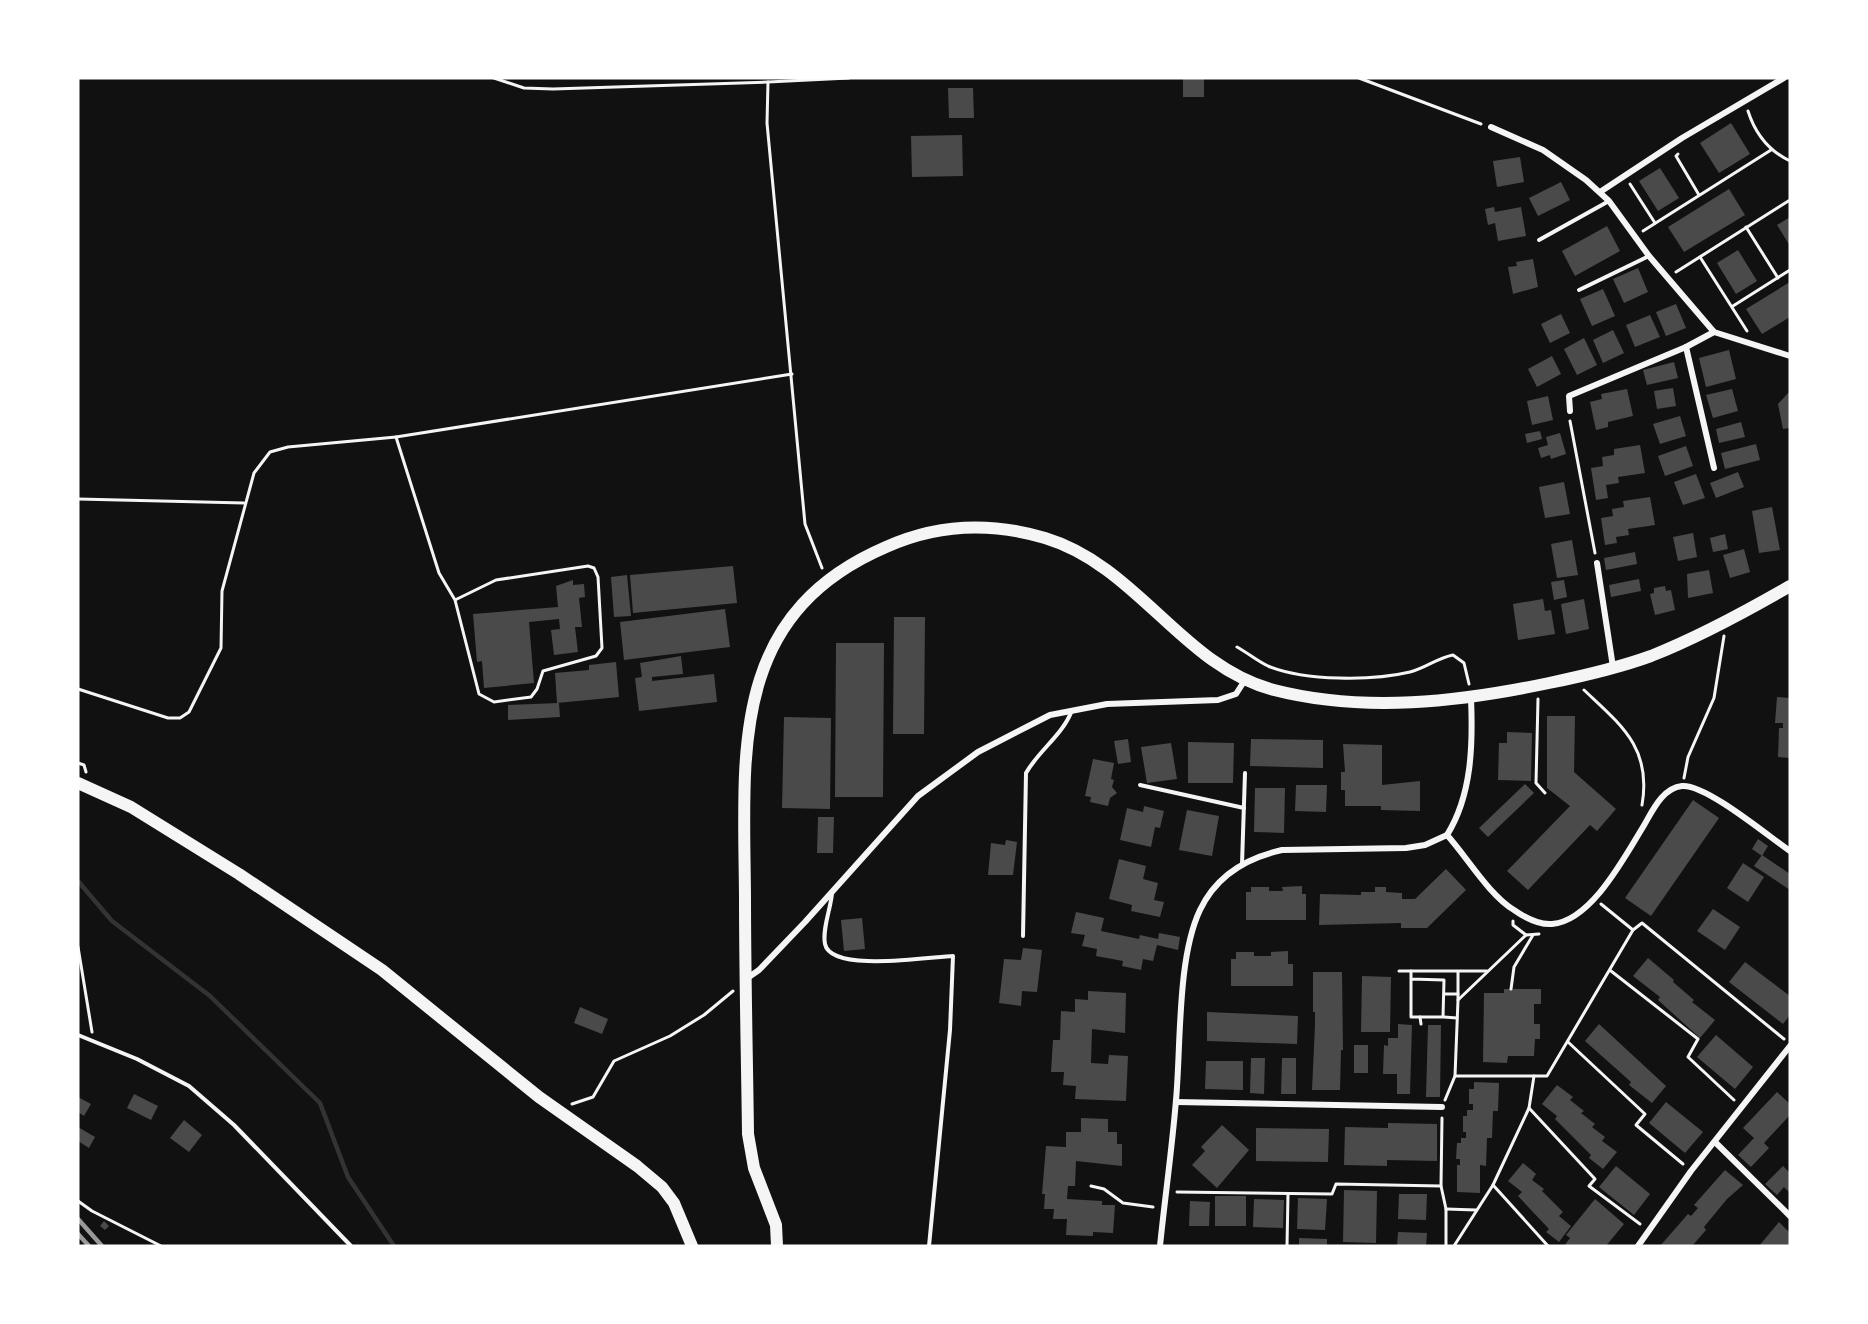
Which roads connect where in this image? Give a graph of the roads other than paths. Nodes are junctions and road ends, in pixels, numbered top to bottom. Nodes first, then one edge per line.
1 (1784, 78) edge
2 (1491, 127) road end
3 (1600, 192) junction
4 (1609, 201) junction
5 (1539, 240) dead end
6 (1649, 256) junction
7 (1579, 290) dead end
8 (1714, 332) junction
9 (1686, 347) junction
10 (1790, 356) edge
11 (1570, 411) road end
12 (1714, 468) dead end
13 (1597, 563) road end
14 (1790, 586) edge
15 (1613, 667) junction
16 (1245, 680) junction
17 (1471, 698) junction
18 (1072, 710) junction
19 (1245, 773) dead end
20 (78, 783) edge
21 (1140, 785) dead end
22 (1245, 808) junction
23 (1447, 835) junction
24 (1790, 851) edge
25 (1242, 864) junction
26 (832, 889) junction
27 (1023, 936) dead end
28 (746, 980) junction
29 (78, 1035) edge
30 (1790, 1045) edge
31 (1176, 1102) junction
32 (1442, 1107) road end
33 (1715, 1142) junction
34 (1790, 1216) edge
35 (351, 1246) edge
36 (692, 1246) edge
37 (777, 1246) edge
38 (929, 1246) edge
39 (1160, 1246) edge
40 (1638, 1246) edge

1 - 3 street
2 - 3 street
3 - 4 street
4 - 5 lane
4 - 6 street
6 - 7 lane
6 - 8 street
8 - 9 street
8 - 10 street
9 - 11 street
9 - 12 street
13 - 15 street
14 - 15 main road
15 - 17 main road
16 - 17 main road
16 - 18 street
16 - 28 main road
17 - 23 street
18 - 26 street
18 - 27 lane
19 - 22 lane
20 - 36 main road
21 - 22 lane
22 - 25 lane
23 - 24 street
23 - 25 street
25 - 31 street
26 - 28 street
26 - 38 lane
28 - 37 main road
29 - 35 lane
30 - 33 street
31 - 32 street
31 - 39 street
33 - 34 street
33 - 40 street

